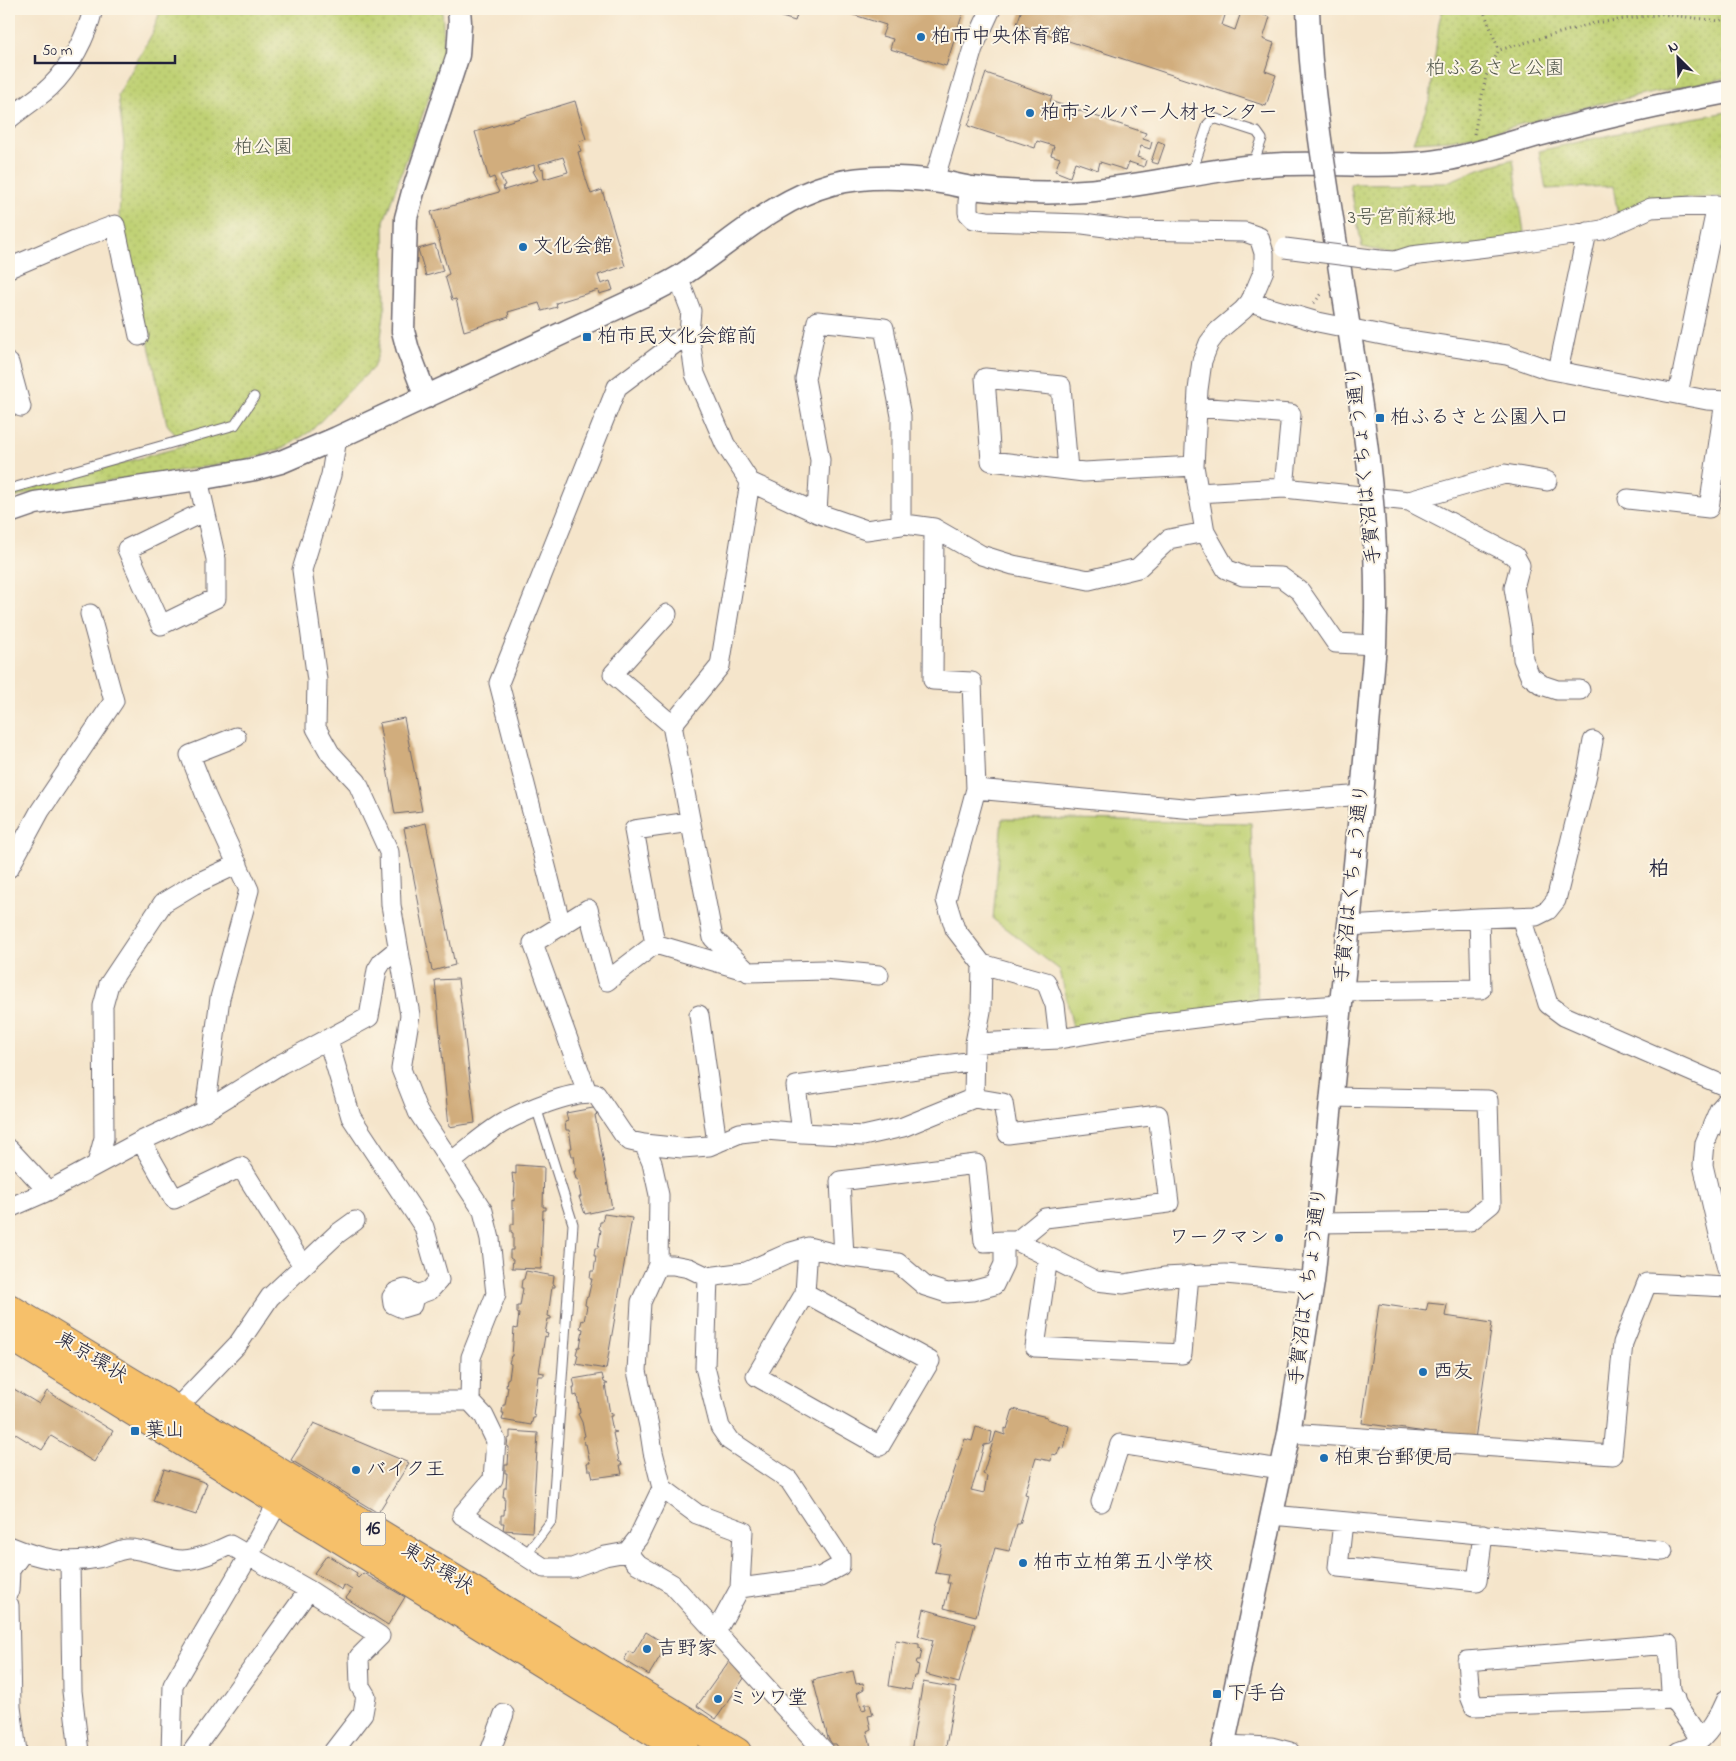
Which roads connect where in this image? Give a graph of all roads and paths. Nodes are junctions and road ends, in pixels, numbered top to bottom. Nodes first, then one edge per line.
1 (93, 9) edge
2 (459, 9) edge
3 (991, 9) edge
4 (1308, 9) edge
5 (1483, 9) edge
6 (1657, 9) edge
7 (1662, 14) junction
8 (1727, 18) edge
9 (1499, 50) junction
10 (1727, 92) edge
11 (9, 118) edge
12 (1470, 154) junction
13 (1252, 167) junction
14 (1191, 176) junction
15 (934, 180) junction
16 (970, 187) junction
17 (1587, 232) junction
18 (1258, 237) junction
19 (9, 268) edge
20 (678, 277) junction
21 (1250, 302) junction
22 (1350, 328) junction
23 (689, 333) junction
24 (139, 336) dead end
25 (9, 362) edge
26 (1558, 371) junction
27 (1678, 394) junction
28 (254, 397) dead end
29 (426, 397) junction
30 (1726, 401) edge
31 (1197, 407) junction
32 (21, 408) dead end
33 (337, 438) junction
34 (1194, 466) junction
35 (1068, 470) junction
36 (198, 479) junction
37 (1548, 481) dead end
38 (750, 482) junction
39 (1284, 488) junction
40 (9, 489) edge
41 (1198, 493) junction
42 (1628, 499) dead end
43 (1409, 502) junction
44 (205, 511) junction
45 (9, 512) edge
46 (817, 513) junction
47 (901, 525) junction
48 (934, 528) junction
49 (1205, 532) junction
50 (90, 614) dead end
51 (667, 614) dead end
52 (1375, 645) junction
53 (1580, 690) dead end
54 (672, 725) junction
55 (236, 737) dead end
56 (1593, 741) dead end
57 (976, 789) junction
58 (1362, 794) junction
59 (690, 822) junction
60 (238, 864) junction
61 (9, 868) edge
62 (1521, 917) junction
63 (1478, 918) junction
64 (561, 925) junction
65 (1349, 926) junction
66 (655, 944) junction
67 (398, 950) junction
68 (982, 964) junction
69 (748, 972) junction
70 (879, 975) dead end
71 (1341, 998) junction
72 (699, 1014) dead end
73 (1059, 1039) junction
74 (328, 1040) junction
75 (975, 1052) junction
76 (1727, 1087) edge
77 (587, 1092) junction
78 (1331, 1097) junction
79 (974, 1098) junction
80 (1727, 1101) edge
81 (536, 1107) junction
82 (205, 1111) junction
83 (802, 1134) junction
84 (141, 1140) junction
85 (717, 1143) junction
86 (644, 1144) junction
87 (9, 1149) edge
88 (451, 1162) junction
89 (97, 1164) junction
90 (48, 1190) junction
91 (9, 1208) edge
92 (355, 1221) dead end
93 (1319, 1223) junction
94 (1011, 1241) junction
95 (808, 1247) junction
96 (844, 1256) junction
97 (1048, 1257) junction
98 (658, 1265) junction
99 (303, 1266) junction
100 (1727, 1270) edge
101 (1189, 1276) junction
102 (708, 1277) junction
103 (1313, 1282) junction
104 (1727, 1287) edge
105 (805, 1293) junction
106 (414, 1296) dead end
107 (9, 1308) edge
108 (9, 1335) edge
109 (378, 1401) dead end
110 (470, 1401) junction
111 (176, 1409) junction
112 (1289, 1433) junction
113 (1282, 1469) junction
114 (662, 1488) junction
115 (285, 1490) junction
116 (1101, 1502) dead end
117 (1272, 1515) junction
118 (1343, 1522) junction
119 (1483, 1534) junction
120 (13, 1547) edge
121 (1663, 1551) dead end
122 (627, 1552) junction
123 (249, 1555) junction
124 (525, 1556) junction
125 (70, 1562) junction
126 (740, 1588) junction
127 (309, 1590) junction
128 (9, 1592) edge
129 (9, 1605) edge
130 (716, 1632) junction
131 (1727, 1699) edge
132 (1675, 1700) junction
133 (504, 1714) dead end
134 (1705, 1743) edge
135 (1223, 1748) edge
136 (16, 1752) edge
137 (79, 1752) edge
138 (171, 1752) edge
139 (192, 1752) edge
140 (333, 1752) edge
141 (490, 1752) edge
142 (686, 1752) edge
143 (737, 1752) edge
144 (825, 1752) edge
145 (1290, 1752) edge
146 (1678, 1752) edge

1 - 11 street
2 - 29 street
3 - 15 street
4 - 22 street, 手賀沼はくちょう通り, bridge
5 - 9 path
6 - 7 path
7 - 8 path
7 - 9 path
9 - 12 path
10 - 12 street
12 - 13 street
13 - 14 street
13 - 14 lane
14 - 16 street
15 - 16 street
15 - 20 street
16 - 18 street
17 - 18 street, bridge
17 - 26 street
17 - 27 street
18 - 21 street
19 - 24 street
20 - 23 street
20 - 29 street
21 - 22 street
21 - 31 street
22 - 26 street
22 - 52 street, 手賀沼はくちょう通り, bridge
23 - 38 street
23 - 64 street
25 - 32 street
26 - 27 street
27 - 30 street
28 - 40 lane
29 - 33 street
30 - 42 street
31 - 34 street
31 - 39 street
33 - 36 street
33 - 67 street
34 - 35 street
34 - 41 street
35 - 35 street
36 - 44 street
36 - 45 street
37 - 43 street
38 - 46 street
38 - 54 street
39 - 41 street
39 - 43 street
41 - 49 street
43 - 53 street
44 - 44 street
46 - 47 street
46 - 47 street
47 - 48 street
48 - 49 street
48 - 57 street
49 - 52 street
50 - 61 street
51 - 54 street
52 - 58 street, 手賀沼はくちょう通り
54 - 59 street
55 - 60 street
56 - 62 street
57 - 58 street
57 - 68 street
58 - 65 street, 手賀沼はくちょう通り
59 - 66 street
59 - 69 street
60 - 82 street
60 - 89 street
62 - 63 street
62 - 76 street
63 - 65 street
63 - 71 street
64 - 66 street
64 - 77 street
65 - 71 street, 手賀沼はくちょう通り
66 - 69 street
67 - 74 street
67 - 88 street
68 - 73 street
68 - 75 street
69 - 70 street
71 - 73 street
71 - 78 street, 手賀沼はくちょう通り
72 - 85 street
73 - 75 street
74 - 82 street
74 - 106 street
75 - 79 street
75 - 83 street
77 - 81 street
77 - 86 street
78 - 93 street, 手賀沼はくちょう通り
78 - 93 street
79 - 83 street
79 - 94 street
80 - 100 street
81 - 88 street
81 - 124 lane
82 - 84 street
83 - 85 street
84 - 89 street
84 - 99 street
85 - 86 street
86 - 98 street
87 - 90 street
88 - 110 street
89 - 90 street
90 - 91 street
92 - 99 street
93 - 103 street, 手賀沼はくちょう通り
94 - 96 street
94 - 96 street
94 - 97 street
95 - 96 street
95 - 102 street
95 - 105 street
97 - 101 street
97 - 101 street
98 - 102 street
98 - 114 street
99 - 111 street
101 - 103 street
102 - 126 street
103 - 112 street, 手賀沼はくちょう通り
104 - 112 street
105 - 105 street
107 - 111 highway, 東京環状 / 16
108 - 115 highway, 東京環状 / 16
109 - 110 street
110 - 124 street
111 - 115 highway, 東京環状 / 16
112 - 113 street, 手賀沼はくちょう通り
113 - 116 street
113 - 117 street, 手賀沼はくちょう通り
114 - 122 street
114 - 126 street
115 - 123 street
115 - 142 highway, 東京環状 / 16
115 - 143 highway, 東京環状 / 16
117 - 118 street
117 - 135 street, 手賀沼はくちょう通り
118 - 119 street
118 - 119 street
119 - 121 street
120 - 125 street
120 - 128 street
122 - 124 street
122 - 130 street
123 - 125 street
123 - 127 street
123 - 138 street
125 - 137 street
126 - 130 street
127 - 139 street
127 - 140 street
129 - 136 street
130 - 144 street
131 - 134 street
132 - 132 street
132 - 134 street
133 - 141 street
134 - 146 street
135 - 145 street

